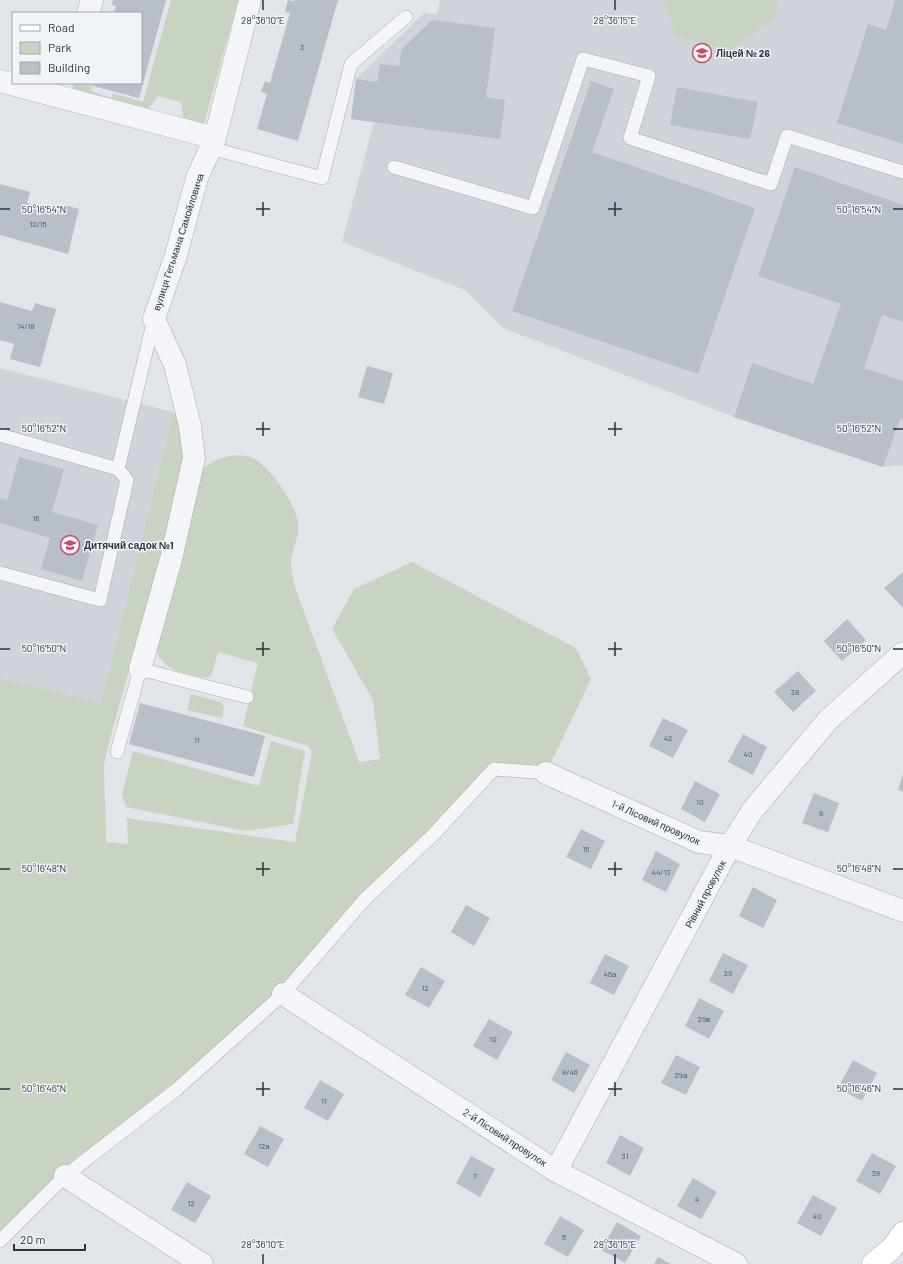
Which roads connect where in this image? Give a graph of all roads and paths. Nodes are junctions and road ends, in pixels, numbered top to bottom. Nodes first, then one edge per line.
1 (92, 0) edge
2 (250, 0) edge
3 (88, 12) edge
4 (406, 17) dead end
5 (0, 81) edge
6 (12, 83) edge
7 (22, 84) edge
8 (66, 90) edge
9 (213, 143) junction
10 (394, 167) dead end
11 (903, 172) edge
12 (154, 319) junction
13 (0, 435) edge
14 (118, 469) junction
15 (0, 573) edge
16 (903, 653) edge
17 (140, 669) junction
18 (247, 697) dead end
19 (117, 752) dead end
20 (546, 773) joint
21 (730, 846) junction
22 (903, 911) edge
23 (283, 994) junction
24 (556, 1171) junction
25 (65, 1176) junction
26 (903, 1233) edge
27 (0, 1241) edge
28 (202, 1264) edge
29 (736, 1264) edge
30 (873, 1264) edge

1 - 3 street
2 - 9 street, вулиця Гетьмана Самойловича
4 - 9 lane
5 - 6 street
7 - 8 street
8 - 9 street
9 - 12 street, вулиця Гетьмана Самойловича
10 - 11 lane
12 - 14 lane
12 - 17 street, вулиця Гетьмана Самойловича
13 - 14 lane
14 - 15 lane
16 - 21 street, Рівний провулок
17 - 18 lane
17 - 19 lane
20 - 21 street, 1-й Лісовий провулок
20 - 23 lane
21 - 22 street, 1-й Лісовий провулок
21 - 24 street, Рівний провулок
23 - 24 street, 2-й Лісовий провулок
23 - 25 lane
24 - 29 street, 2-й Лісовий провулок
25 - 27 lane
25 - 28 street
26 - 30 main road

